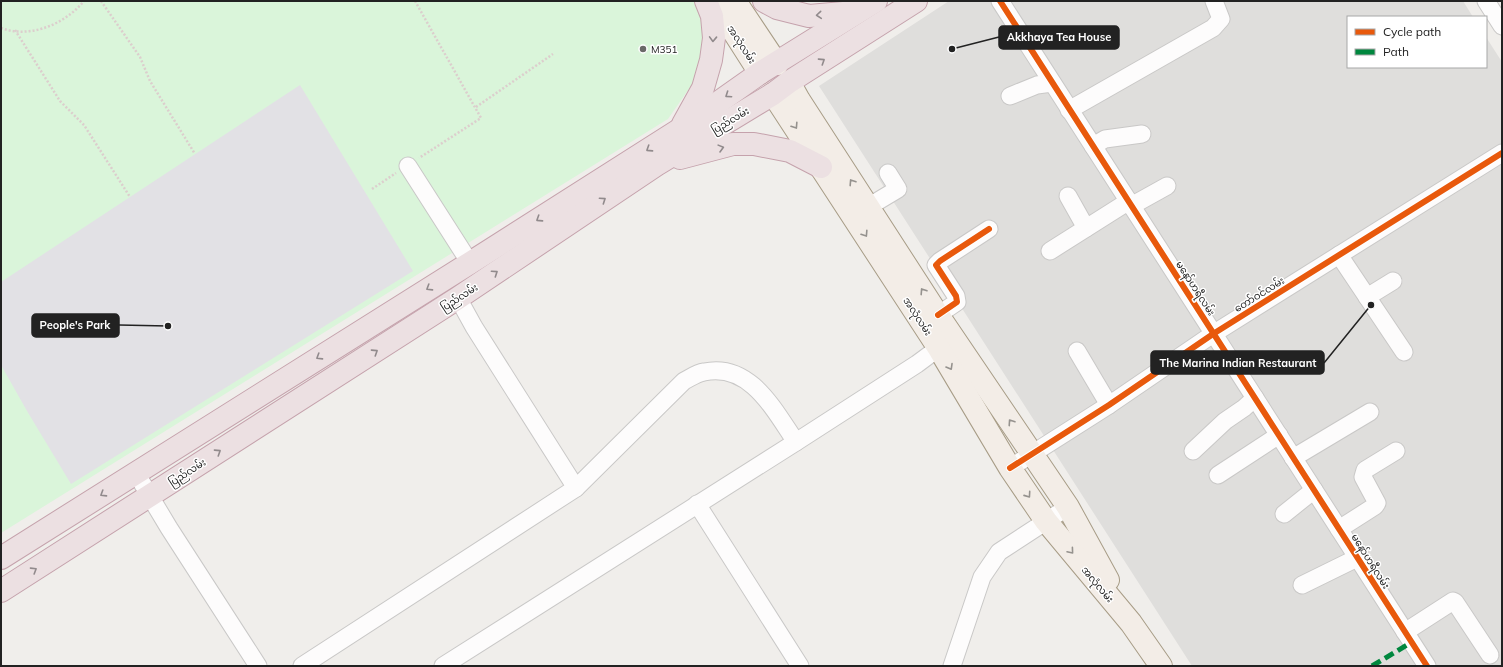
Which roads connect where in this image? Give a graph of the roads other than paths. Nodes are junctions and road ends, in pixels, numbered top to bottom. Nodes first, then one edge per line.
1 (706, 1) edge
2 (714, 1) edge
3 (735, 1) edge
4 (764, 1) edge
5 (916, 1) edge
6 (1000, 1) edge
7 (1214, 1) edge
8 (1486, 1) edge
9 (867, 6) edge
10 (1502, 26) edge
11 (769, 68) junction
12 (1052, 83) junction
13 (781, 88) junction
14 (1010, 96) dead end
15 (1070, 110) junction
16 (682, 128) junction
17 (1142, 134) dead end
18 (1093, 146) junction
19 (1502, 153) edge
20 (656, 165) junction
21 (408, 166) road end
22 (821, 167) junction
23 (888, 173) dead end
24 (1167, 186) dead end
25 (1068, 196) dead end
26 (1130, 204) junction
27 (868, 207) junction
28 (1086, 228) junction
29 (988, 229) dead end
30 (1050, 251) dead end
31 (1339, 255) junction
32 (470, 263) junction
33 (1393, 281) dead end
34 (1367, 297) junction
35 (458, 298) junction
36 (938, 315) junction
37 (1213, 334) junction
38 (946, 342) junction
39 (1077, 351) dead end
40 (1404, 352) dead end
41 (1255, 398) junction
42 (1108, 405) junction
43 (1370, 412) dead end
44 (1279, 436) junction
45 (796, 442) junction
46 (1193, 451) dead end
47 (1396, 451) dead end
48 (1032, 455) junction
49 (1293, 458) junction
50 (1010, 468) junction
51 (136, 473) junction
52 (1218, 475) dead end
53 (576, 488) junction
54 (1314, 490) junction
55 (150, 496) junction
56 (697, 504) junction
57 (1068, 507) junction
58 (1284, 514) dead end
59 (1046, 521) junction
60 (1339, 529) junction
61 (1, 558) edge
62 (1357, 558) junction
63 (1302, 585) dead end
64 (1, 590) edge
65 (1131, 623) junction
66 (1405, 632) junction
67 (1490, 655) dead end
68 (258, 666) edge
69 (302, 666) edge
70 (443, 666) edge
71 (800, 666) edge
72 (952, 666) edge
73 (1161, 666) edge
74 (1427, 666) edge

1 -> 16 highway
2 - 11 main road, အလုံလမ်း
3 - 11 main road, အလုံလမ်း
9 -> 4 highway
13 -> 5 highway, ပြည်လမ်း
6 - 12 street, မနော်ဟရီလမ်း
7 - 15 street
8 - 10 street
9 - 11 highway, ပြည်လမ်း
11 - 13 highway, အလုံလမ်း
11 -> 16 highway, ပြည်လမ်း
12 - 14 street
12 - 15 street, မနော်ဟရီလမ်း
13 - 20 highway, ပြည်လမ်း
13 -> 22 main road, အလုံလမ်း
27 -> 13 main road, အလုံလမ်း
15 - 18 street, မနော်ဟရီလမ်း
16 -> 32 highway, ပြည်လမ်း
17 - 18 street
18 - 26 street, မနော်ဟရီလမ်း
19 - 31 street, တော်ဝင်လမ်း
20 -> 22 highway
35 -> 20 highway, ပြည်လမ်း
21 - 32 street
22 -> 38 main road, အလုံလမ်း
23 - 27 street
24 - 26 street
25 - 28 street
26 - 28 street
26 - 37 street, မနော်ဟရီလမ်း
36 -> 27 main road, အလုံလမ်း
28 - 30 street
29 - 36 street
31 - 34 street
31 - 37 street, တော်ဝင်လမ်း
32 -> 51 highway, ပြည်လမ်း
33 - 34 street
34 - 40 street
35 - 53 street
55 -> 35 highway, ပြည်လမ်း
36 - 38 main road, အလုံလမ်း
37 - 41 street, မနော်ဟရီလမ်း
37 - 42 street, တော်ဝင်လမ်း
38 - 45 street
48 -> 38 main road, အလုံလမ်း
38 -> 50 main road, အလုံလမ်း
39 - 42 street
41 - 44 street, မနော်ဟရီလမ်း
41 - 46 street
42 - 48 street, တော်ဝင်လမ်း
43 - 49 street
44 - 49 street, မနော်ဟရီလမ်း
44 - 52 street
45 - 53 street
45 - 56 street
47 - 60 street
48 - 50 street, တော်ဝင်လမ်း
48 - 57 main road, အလုံလမ်း
49 - 54 street, မနော်ဟရီလမ်း
50 -> 59 main road, အလုံလမ်း
51 - 55 street
51 -> 61 highway, ပြည်လမ်း
53 - 69 street
54 - 58 street
54 - 60 street, မနော်ဟရီလမ်း
64 -> 55 highway, ပြည်လမ်း
55 - 68 street
56 - 70 street
56 - 71 street
57 - 59 street
57 - 65 main road, အလုံလမ်း
59 -> 65 main road, အလုံလမ်း
59 - 72 street
60 - 62 street, မနော်ဟရီလမ်း
62 - 63 street
62 - 66 street, မနော်ဟရီလမ်း
65 - 73 main road, အလုံလမ်း
66 - 67 street
66 - 74 street, မနော်ဟရီလမ်း

